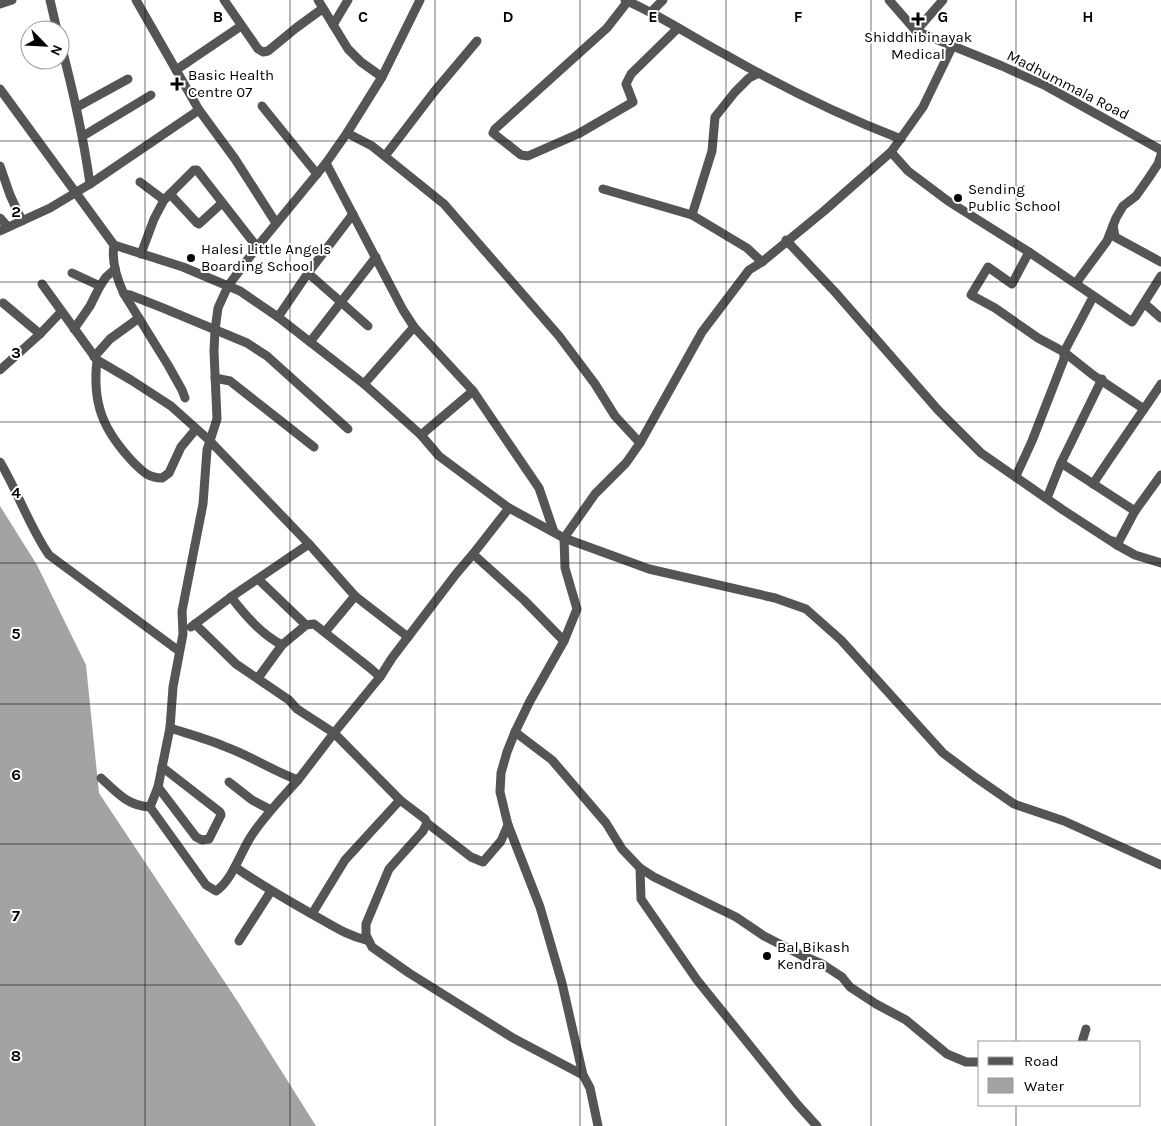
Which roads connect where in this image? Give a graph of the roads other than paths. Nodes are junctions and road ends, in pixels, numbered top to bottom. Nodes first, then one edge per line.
1 (12, 0) edge
2 (50, 0) edge
3 (136, 0) edge
4 (224, 0) edge
5 (318, 0) edge
6 (348, 0) edge
7 (420, 0) edge
8 (663, 0) edge
9 (889, 0) edge
10 (942, 0) edge
11 (626, 1) edge
12 (0, 4) edge
13 (322, 9) junction
14 (651, 12) junction
15 (55, 20) edge
16 (241, 26) junction
17 (333, 26) junction
18 (678, 28) junction
19 (916, 31) junction
20 (477, 40) dead end
21 (952, 47) junction
22 (67, 70) edge
23 (176, 70) junction
24 (759, 73) junction
25 (382, 77) junction
26 (128, 79) dead end
27 (0, 89) edge
28 (152, 95) dead end
29 (262, 106) dead end
30 (77, 107) junction
31 (199, 110) junction
32 (347, 133) junction
33 (83, 136) junction
34 (901, 139) junction
35 (1161, 150) edge
36 (891, 152) junction
37 (1161, 155) edge
38 (385, 156) junction
39 (326, 163) junction
40 (0, 166) edge
41 (317, 174) junction
42 (140, 182) dead end
43 (90, 184) junction
44 (603, 189) dead end
45 (76, 192) junction
46 (167, 197) junction
47 (222, 203) junction
48 (353, 214) junction
49 (692, 215) junction
50 (0, 218) edge
51 (22, 221) junction
52 (276, 223) junction
53 (1113, 224) junction
54 (4, 229) edge
55 (786, 240) junction
56 (114, 245) junction
57 (256, 247) junction
58 (1029, 252) junction
59 (141, 254) junction
60 (376, 257) junction
61 (762, 262) junction
62 (1161, 262) edge
63 (115, 269) junction
64 (72, 273) dead end
65 (308, 273) junction
66 (1161, 276) edge
67 (1076, 283) junction
68 (42, 284) dead end
69 (100, 286) junction
70 (228, 286) junction
71 (124, 294) junction
72 (1094, 297) junction
73 (340, 301) junction
74 (3, 304) dead end
75 (1145, 304) junction
76 (61, 312) junction
77 (278, 317) junction
78 (139, 318) junction
79 (1161, 318) edge
80 (368, 326) dead end
81 (414, 326) junction
82 (74, 329) junction
83 (215, 330) junction
84 (40, 334) junction
85 (310, 342) junction
86 (1064, 352) junction
87 (95, 359) junction
88 (0, 370) edge
89 (215, 378) junction
90 (1102, 379) junction
91 (364, 384) junction
92 (1161, 384) edge
93 (473, 391) junction
94 (184, 398) dead end
95 (1144, 409) junction
96 (196, 429) junction
97 (348, 429) dead end
98 (421, 435) junction
99 (209, 440) junction
100 (640, 443) junction
101 (314, 447) dead end
102 (0, 462) edge
103 (1061, 463) junction
104 (1161, 475) edge
105 (1016, 476) junction
106 (1093, 484) junction
107 (1047, 498) junction
108 (509, 508) junction
109 (1135, 511) junction
110 (554, 532) junction
111 (564, 538) junction
112 (1110, 539) dead end
113 (309, 544) junction
114 (1117, 545) junction
115 (473, 554) junction
116 (1161, 563) edge
117 (258, 579) junction
118 (355, 596) junction
119 (230, 597) junction
120 (196, 624) junction
121 (306, 625) junction
122 (325, 632) junction
123 (183, 634) junction
124 (408, 637) junction
125 (564, 641) junction
126 (282, 645) junction
127 (179, 651) junction
128 (380, 677) junction
129 (258, 678) junction
130 (170, 728) junction
131 (515, 732) junction
132 (334, 733) junction
133 (162, 767) junction
134 (102, 778) dead end
135 (298, 780) junction
136 (229, 782) dead end
137 (158, 787) junction
138 (400, 800) junction
139 (150, 806) junction
140 (271, 810) junction
141 (427, 823) junction
142 (508, 825) junction
143 (1161, 865) edge
144 (235, 867) junction
145 (640, 868) junction
146 (271, 891) junction
147 (312, 914) junction
148 (239, 941) dead end
149 (369, 941) junction
150 (1086, 1029) dead end
151 (1082, 1041) edge
152 (978, 1062) edge
153 (583, 1075) junction
154 (598, 1126) edge
155 (817, 1126) edge

1 - 12 street
2 - 15 street
3 - 23 street
4 - 16 street
5 - 13 street
6 - 17 street
7 - 25 street
8 - 14 street
9 - 19 street, Madhummala Road
10 - 19 street
11 - 14 street
11 - 18 street
13 - 16 street
13 - 17 street
14 - 18 street
16 - 23 street
17 - 25 street
18 - 24 street
19 - 21 street, Madhummala Road
20 - 38 street
21 - 34 street
21 - 35 street, Madhummala Road
22 - 30 street
23 - 31 street
24 - 34 street
24 - 49 street
25 - 32 street
26 - 30 street
27 - 45 street
28 - 33 street
29 - 41 street
30 - 33 street
31 - 43 street
31 - 52 street
32 - 38 street
32 - 39 street
33 - 43 street
34 - 36 street
36 - 55 street
36 - 58 street
37 - 53 street
38 - 100 street
39 - 41 street
39 - 48 street
40 - 51 street
41 - 52 street
42 - 46 street
43 - 45 street
44 - 49 street
45 - 51 street
45 - 56 street
46 - 47 street
46 - 47 street
46 - 59 street
47 - 57 street
48 - 60 street
48 - 65 street
49 - 61 street
50 - 54 street
51 - 54 street
52 - 57 street
53 - 62 street
53 - 67 street
55 - 61 street
55 - 105 street
56 - 59 street
56 - 63 street
57 - 70 street
58 - 67 street
58 - 86 street
59 - 70 street
60 - 73 street
60 - 81 street
61 - 100 street
63 - 69 street
63 - 71 street
64 - 69 street
65 - 73 street
65 - 77 street
66 - 75 street
67 - 72 street
68 - 76 street
69 - 82 street
70 - 77 street
70 - 83 street
71 - 78 street
71 - 83 street
72 - 75 street
72 - 86 street
73 - 80 street
73 - 85 street
74 - 84 street
75 - 79 street
76 - 82 street
76 - 84 street
77 - 85 street
78 - 87 street
78 - 94 street
81 - 91 street
81 - 93 street
82 - 87 street
83 - 89 street
83 - 97 street
84 - 88 street
85 - 91 street
86 - 90 street
86 - 105 street
87 - 96 street
87 - 96 street
89 - 99 street
89 - 101 street
90 - 95 street
90 - 103 street
91 - 98 street
92 - 95 street
93 - 98 street
93 - 110 street
95 - 106 street
96 - 99 street
98 - 108 street
99 - 113 street
99 - 123 street
100 - 111 street
102 - 127 street
103 - 106 street
103 - 107 street
104 - 109 street
105 - 107 street
106 - 109 street
107 - 114 street
108 - 110 street
108 - 115 street
109 - 114 street
110 - 111 street
111 - 125 street
111 - 143 street
112 - 114 street
113 - 117 street
113 - 118 street
114 - 116 street
115 - 124 street
115 - 125 street
117 - 119 street
117 - 121 street
118 - 122 street
118 - 124 street
119 - 120 street
119 - 126 street
120 - 123 street
120 - 129 street
121 - 122 street
121 - 126 street
122 - 128 street
123 - 127 street
124 - 128 street
125 - 131 street
126 - 129 street
127 - 130 street
128 - 132 street
129 - 132 street
130 - 133 street
130 - 135 street
131 - 142 street
131 - 145 street
132 - 135 street
132 - 138 street
133 - 137 street
133 - 137 street
134 - 139 street
135 - 140 street
136 - 140 street
137 - 139 street
138 - 141 street
138 - 147 street
139 - 144 street
140 - 144 street
141 - 142 street
141 - 149 street
142 - 153 street
144 - 146 street
145 - 152 street
145 - 155 street
146 - 147 street
146 - 148 street
147 - 149 street
149 - 153 street
150 - 151 street
153 - 154 street

